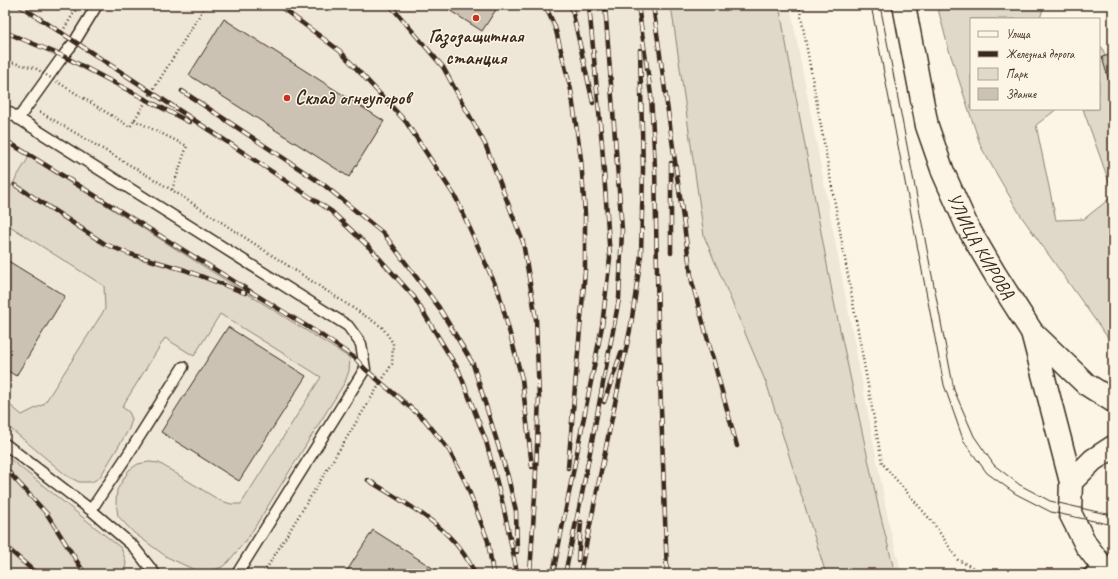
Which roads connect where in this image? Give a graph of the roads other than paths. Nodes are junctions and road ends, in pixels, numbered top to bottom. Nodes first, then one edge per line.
1 (97, 5) edge
2 (904, 5) edge
3 (5, 110) edge
4 (18, 119) junction
5 (1032, 332) junction
6 (183, 367) dead end
7 (1113, 401) edge
8 (5, 444) edge
9 (1113, 446) edge
10 (1071, 482) junction
11 (91, 510) junction
12 (1100, 572) edge
13 (155, 574) edge
14 (237, 574) edge

1 - 4 lane
2 - 5 main road, УЛИЦА КИРОВА
3 - 4 lane
4 - 14 lane
5 - 7 main road
5 - 10 main road, УЛИЦА КИРОВА
6 - 11 lane
8 - 11 lane
9 - 10 main road
10 - 12 main road, УЛИЦА КИРОВА
11 - 13 lane

